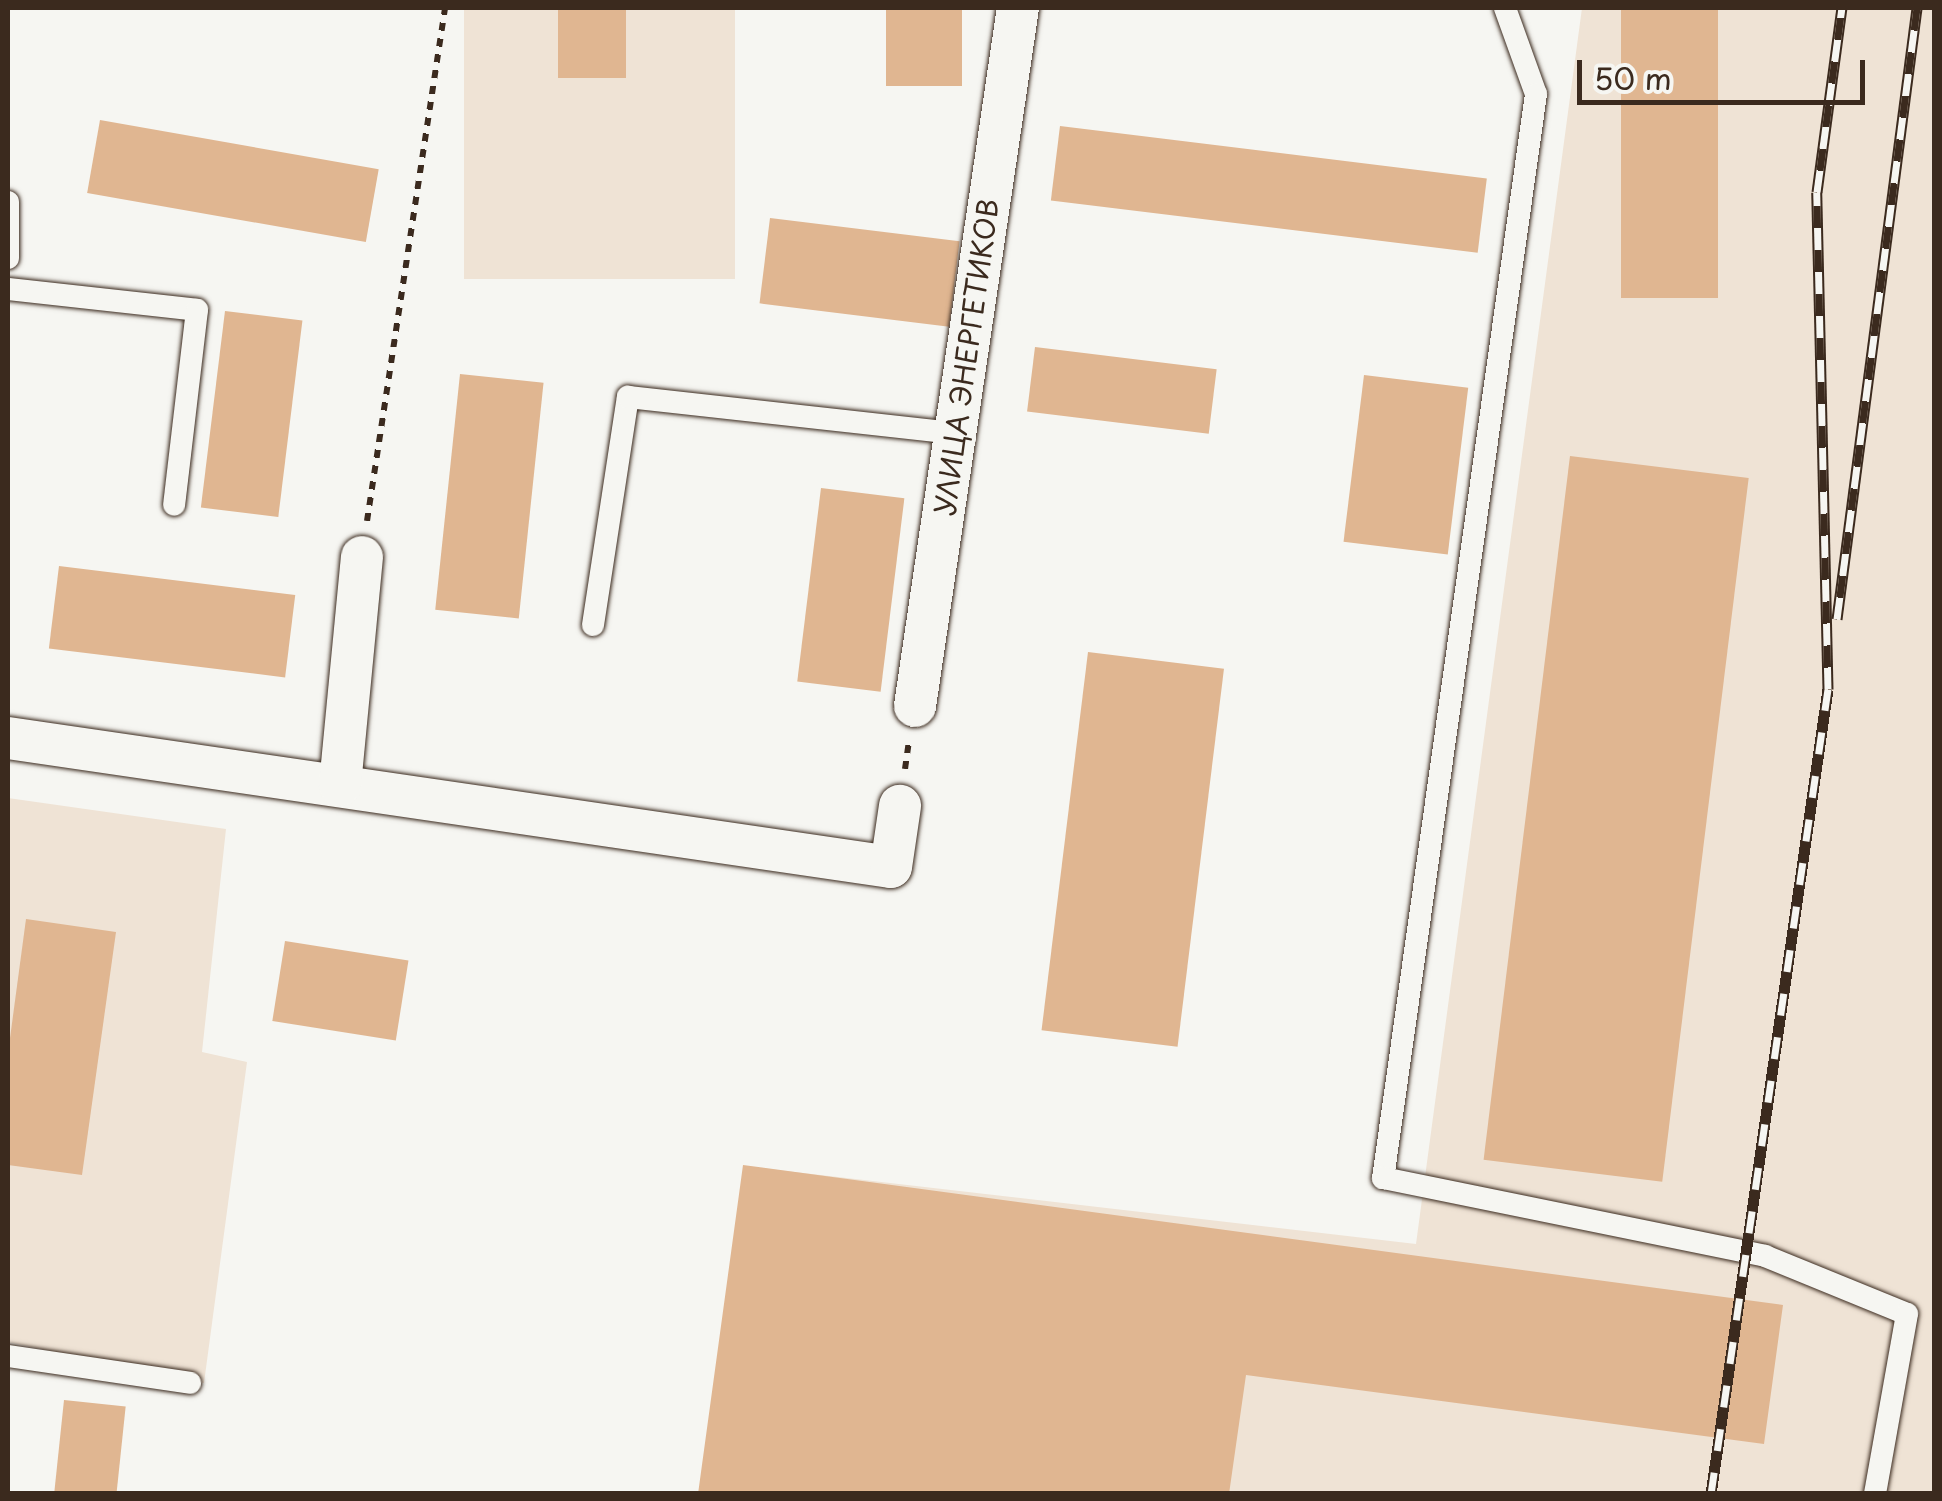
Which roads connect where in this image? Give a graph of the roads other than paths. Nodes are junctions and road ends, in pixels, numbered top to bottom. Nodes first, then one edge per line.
1 (1018, 8) edge
2 (1505, 8) edge
3 (8, 202) edge
4 (8, 258) edge
5 (8, 289) edge
6 (955, 433) junction
7 (174, 506) dead end
8 (362, 557) road end
9 (594, 625) dead end
10 (915, 706) road end
11 (8, 738) edge
12 (340, 785) junction
13 (900, 806) road end
14 (8, 1356) edge
15 (190, 1383) dead end
16 (1875, 1494) edge

1 - 6 street, УЛИЦА ЭНЕРГЕТИКОВ
2 - 16 lane
3 - 4 lane
5 - 7 lane
6 - 9 lane
6 - 10 street, УЛИЦА ЭНЕРГЕТИКОВ
8 - 12 street
11 - 12 street
12 - 13 street
14 - 15 lane

